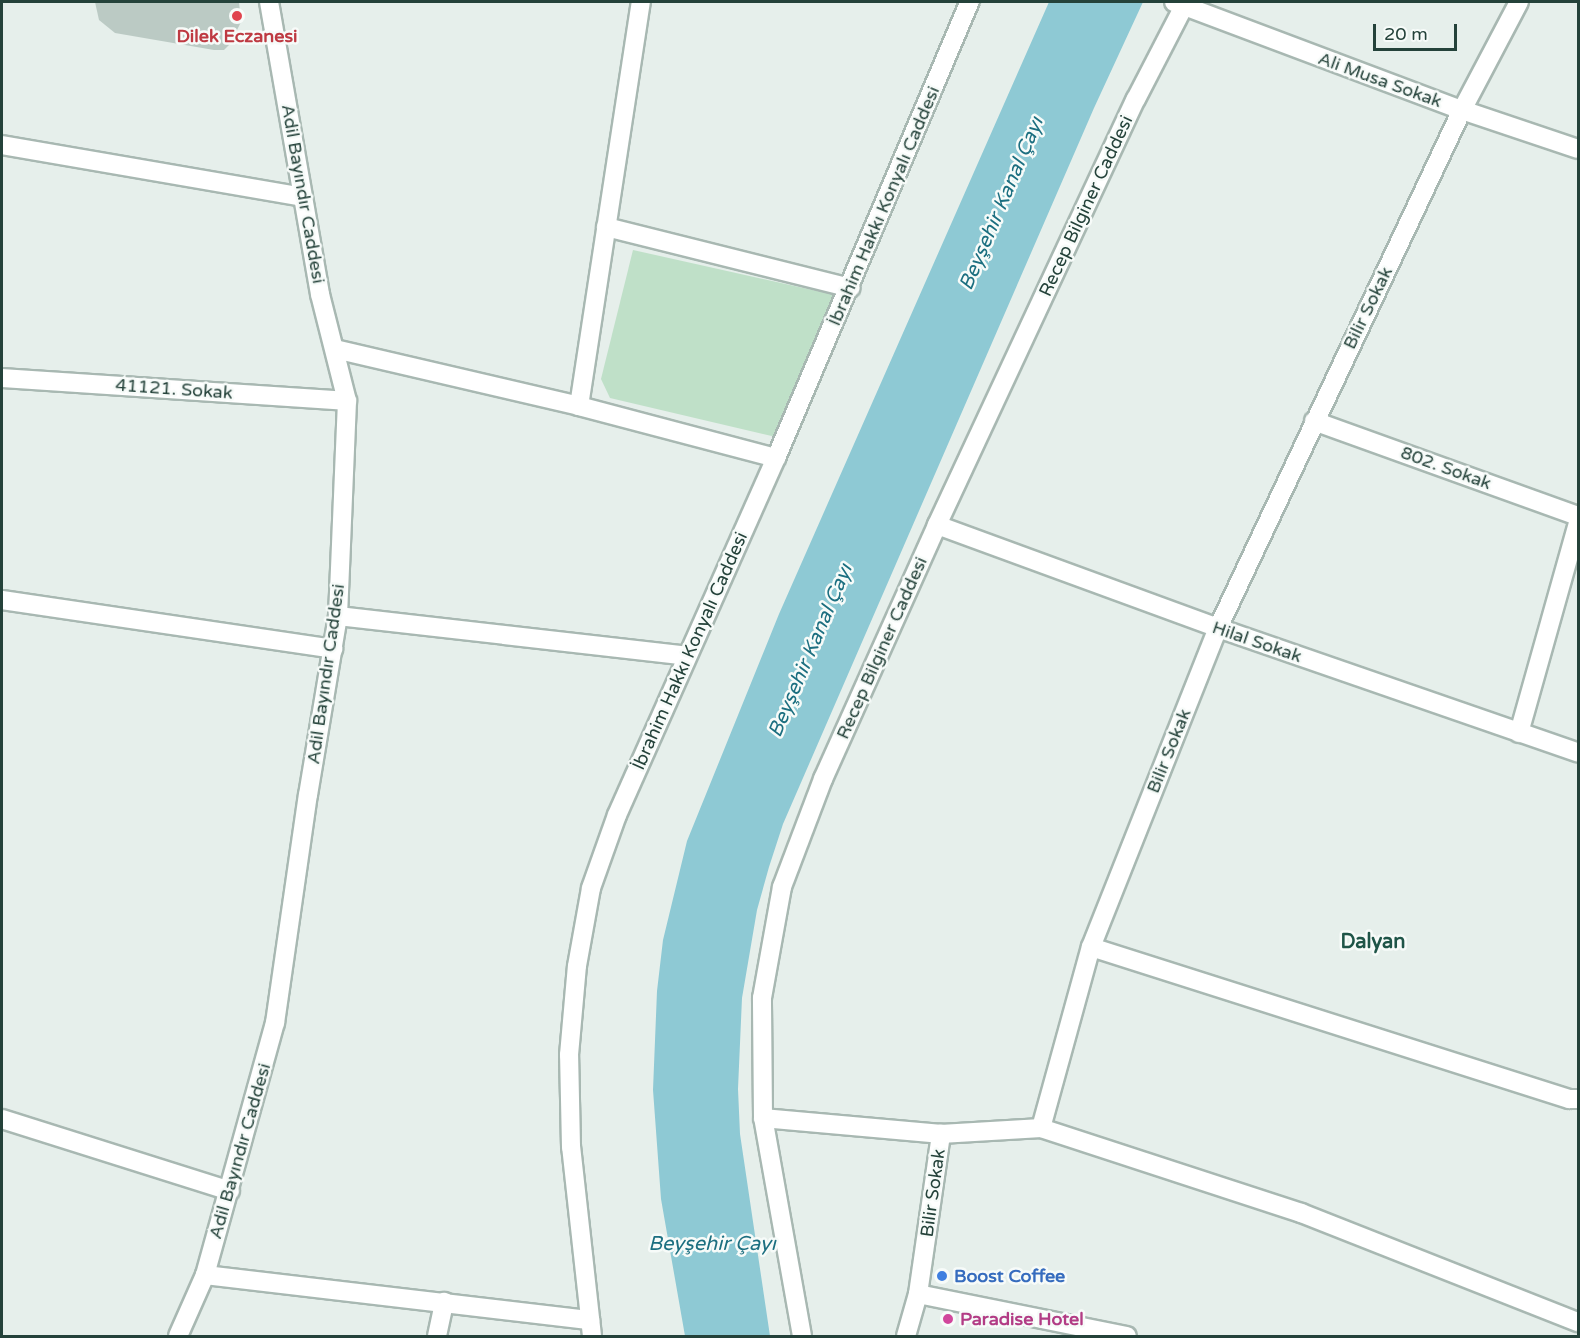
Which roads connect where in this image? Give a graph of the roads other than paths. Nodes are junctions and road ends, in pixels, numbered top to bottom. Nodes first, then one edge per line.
1 (269, 2) edge
2 (641, 2) edge
3 (970, 2) edge
4 (1519, 2) edge
5 (1180, 3) edge
6 (1462, 110) junction
7 (2, 145) edge
8 (1578, 149) edge
9 (303, 197) junction
10 (606, 227) junction
11 (849, 288) junction
12 (336, 349) junction
13 (2, 378) edge
14 (347, 401) junction
15 (579, 406) junction
16 (1314, 421) junction
17 (776, 458) junction
18 (1578, 516) edge
19 (1578, 524) edge
20 (937, 525) junction
21 (2, 600) edge
22 (338, 616) junction
23 (1218, 628) junction
24 (333, 649) junction
25 (687, 656) junction
26 (1519, 733) junction
27 (1578, 753) edge
28 (1091, 947) junction
29 (1578, 1099) edge
30 (763, 1118) junction
31 (2, 1119) edge
32 (1041, 1128) junction
33 (941, 1134) junction
34 (230, 1191) junction
35 (205, 1275) junction
36 (918, 1294) junction
37 (444, 1302) junction
38 (1578, 1322) edge
39 (591, 1328) edge
40 (178, 1336) edge
41 (437, 1336) edge
42 (802, 1336) edge
43 (906, 1336) edge
44 (1127, 1336) edge

1 - 9 street, Adil Bayındır Caddesi
2 - 10 street
3 - 11 street, İbrahim Hakkı Konyalı Caddesi
4 - 6 street, Bilir Sokak
5 - 6 street, Ali Musa Sokak
5 - 20 street, Recep Bilginer Caddesi
6 - 8 street, Ali Musa Sokak
6 - 16 street, Bilir Sokak
7 - 9 street
9 - 12 street, Adil Bayındır Caddesi
10 - 11 street
10 - 15 street
11 - 17 street, İbrahim Hakkı Konyalı Caddesi
12 - 14 street, Adil Bayındır Caddesi
12 - 15 street
13 - 14 street, 41121. Sokak
14 - 22 street, Adil Bayındır Caddesi
15 - 17 street
16 - 18 street, 802. Sokak
16 - 23 street, Bilir Sokak
17 - 25 street, İbrahim Hakkı Konyalı Caddesi
19 - 26 street
20 - 23 street, Hilal Sokak
20 - 30 street, Recep Bilginer Caddesi
21 - 24 street
22 - 24 street, Adil Bayındır Caddesi
22 - 25 street
23 - 26 street, Hilal Sokak
23 - 28 street, Bilir Sokak
24 - 34 street, Adil Bayındır Caddesi
25 - 39 street, İbrahim Hakkı Konyalı Caddesi
26 - 27 street, Hilal Sokak
28 - 29 street
28 - 32 street, Bilir Sokak
30 - 33 street
30 - 42 street, Recep Bilginer Caddesi
31 - 34 street
32 - 33 street, Bilir Sokak
32 - 38 street
33 - 36 street, Bilir Sokak
34 - 35 street, Adil Bayındır Caddesi
35 - 37 street
35 - 40 street, Adil Bayındır Caddesi
36 - 43 street, Bilir Sokak
36 - 44 street
37 - 39 street
37 - 41 street

